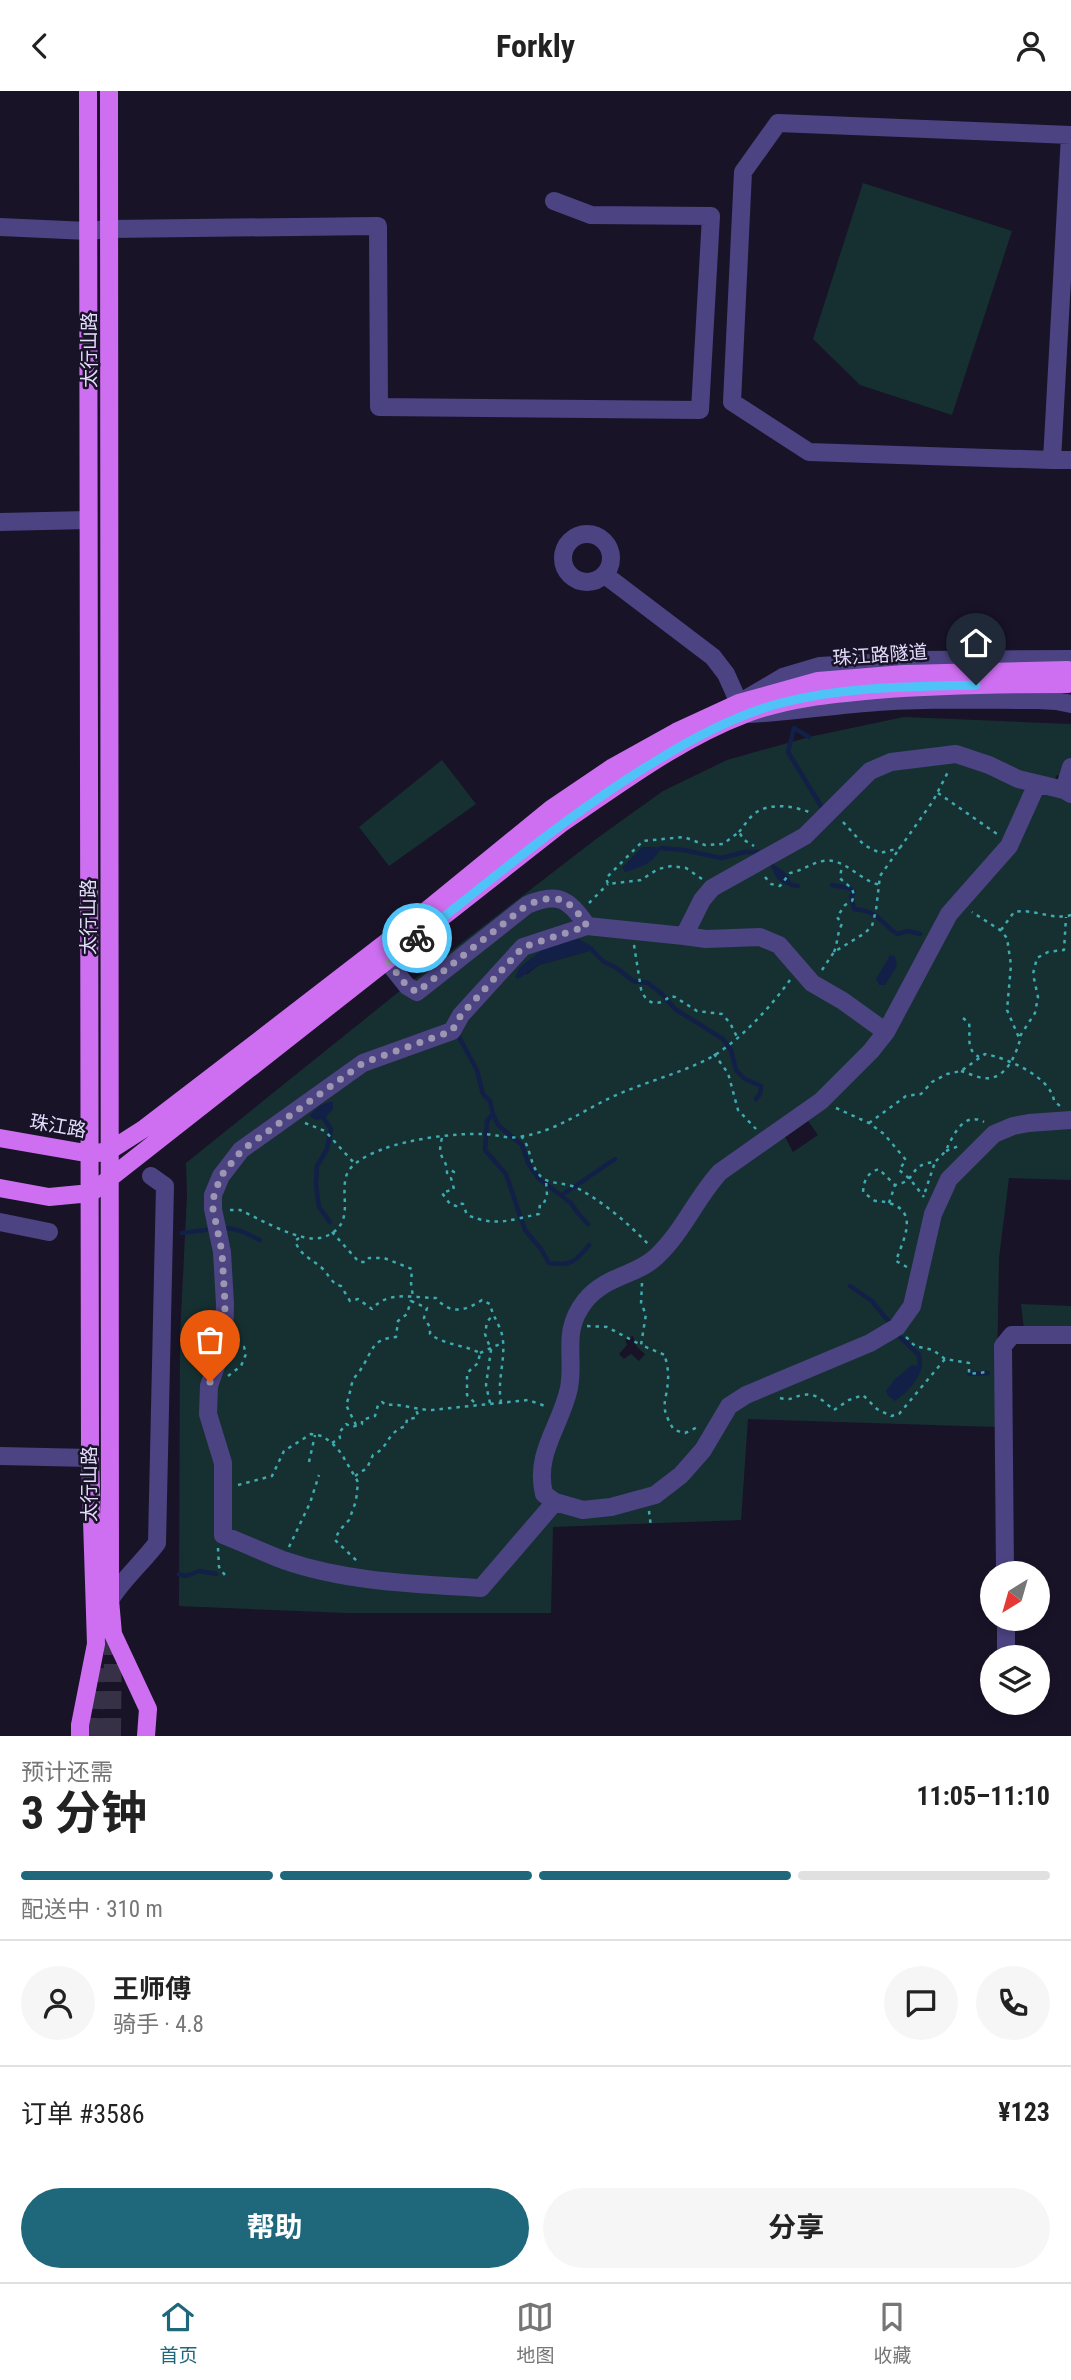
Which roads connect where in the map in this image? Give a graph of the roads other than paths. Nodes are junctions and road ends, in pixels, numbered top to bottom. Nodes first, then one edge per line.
1 (88, 91) edge
2 (109, 91) edge
3 (554, 201) dead end
4 (0, 227) edge
5 (109, 229) junction
6 (88, 231) junction
7 (1052, 460) junction
8 (1071, 460) edge
9 (88, 520) junction
10 (0, 522) edge
11 (605, 575) dead end
12 (1069, 671) edge
13 (1071, 704) edge
14 (741, 709) junction
15 (1071, 767) edge
16 (1037, 784) junction
17 (1068, 792) edge
18 (583, 919) junction
19 (684, 936) junction
20 (387, 961) junction
21 (886, 1032) junction
22 (1070, 1120) edge
23 (0, 1138) edge
24 (100, 1152) junction
25 (151, 1176) dead end
26 (109, 1179) junction
27 (0, 1188) edge
28 (91, 1193) junction
29 (0, 1222) edge
30 (49, 1232) dead end
31 (1071, 1335) edge
32 (0, 1456) edge
33 (90, 1458) junction
34 (555, 1502) junction
35 (1005, 1561) edge
36 (110, 1600) junction
37 (80, 1736) edge
38 (146, 1736) edge

1 - 6 main road, 太行山路
2 - 5 main road, 太行山路
3 - 5 street
4 - 6 street
5 - 6 street
5 - 24 main road, 太行山路
6 - 9 main road, 太行山路
7 - 7 street
7 - 8 street
9 - 10 street
9 - 24 main road, 太行山路
11 - 14 street
12 - 14 main road, 珠江路隧道
12 - 14 street
13 - 14 street
14 - 20 main road
14 - 24 main road
15 - 17 street
16 - 17 street
16 - 19 street
16 - 21 street
18 - 19 street
18 - 20 street
18 - 34 street
19 - 21 street
20 - 26 main road
21 - 34 street
22 - 34 street
23 - 24 main road, 珠江路
24 - 26 main road, 太行山路
24 - 28 main road, 太行山路
25 - 36 street
26 - 28 main road
26 - 36 main road, 太行山路
27 - 28 main road
28 - 33 main road, 太行山路
29 - 30 street
31 - 35 street
32 - 33 street
33 - 37 main road, 太行山路
36 - 38 main road, 太行山路

